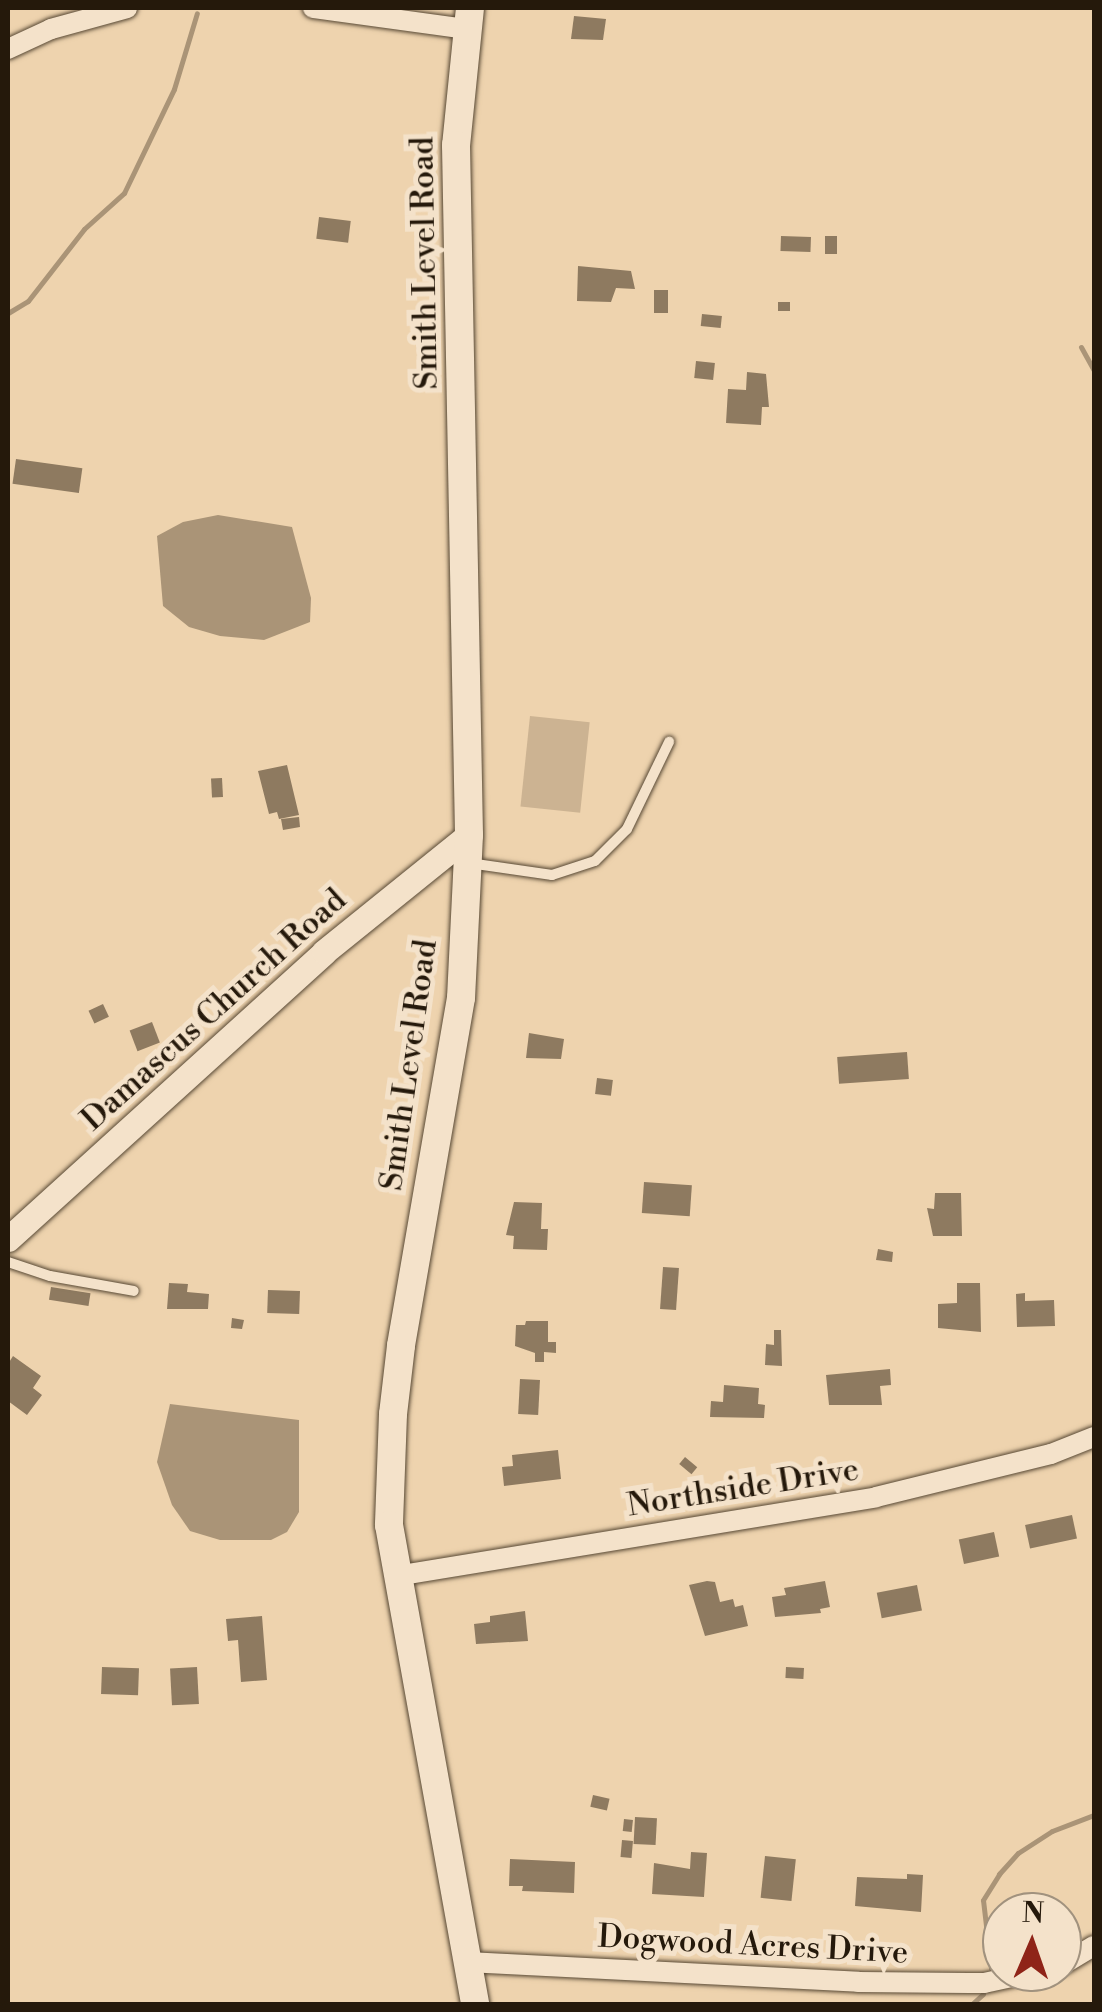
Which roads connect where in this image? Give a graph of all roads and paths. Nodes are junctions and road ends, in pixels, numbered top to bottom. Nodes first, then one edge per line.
1 (127, 8) edge
2 (313, 8) edge
3 (468, 18) edge
4 (8, 49) edge
5 (669, 742) dead end
6 (469, 848) junction
7 (8, 1240) edge
8 (8, 1262) edge
9 (134, 1291) dead end
10 (1094, 1437) edge
11 (396, 1576) junction
12 (467, 1962) junction
13 (982, 1983) edge
14 (475, 2004) edge

1 - 4 street
2 - 3 street
3 - 6 main road, Smith Level Road
5 - 6 lane
6 - 7 street, Damascus Church Road
6 - 11 main road, Smith Level Road
8 - 9 lane
10 - 11 street, Northside Drive
11 - 12 main road, Smith Level Road
12 - 13 street, Dogwood Acres Drive
12 - 14 main road, Smith Level Road

